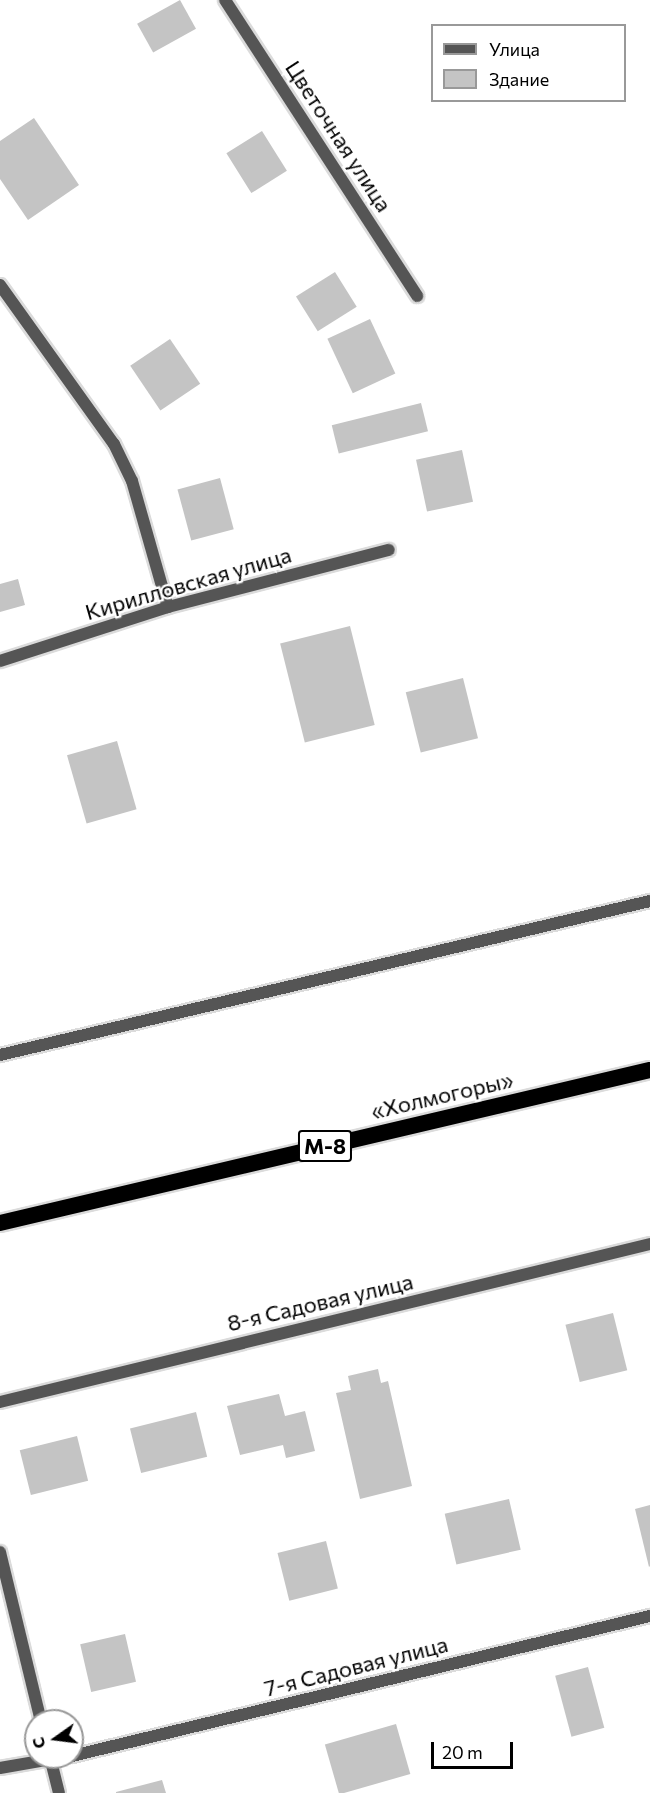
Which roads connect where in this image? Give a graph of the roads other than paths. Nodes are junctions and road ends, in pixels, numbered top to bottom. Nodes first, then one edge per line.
1 (225, 0) edge
2 (0, 285) edge
3 (417, 296) dead end
4 (389, 550) dead end
5 (168, 607) junction
6 (0, 661) edge
7 (650, 901) edge
8 (0, 1055) edge
9 (650, 1070) edge
10 (0, 1223) edge
11 (650, 1244) edge
12 (0, 1402) edge
13 (0, 1552) edge
14 (650, 1616) edge
15 (38, 1709) edge
16 (84, 1753) edge
17 (24, 1763) edge
18 (0, 1768) edge
19 (53, 1769) edge
20 (58, 1793) edge

1 - 3 street, Цветочная улица
2 - 5 street
4 - 5 street, Кирилловская улица
5 - 6 street, Кирилловская улица
7 - 8 street
9 - 10 highway, «Холмогоры» / М-8
11 - 12 street, 8-я Садовая улица
13 - 15 street
14 - 16 street, 7-я Садовая улица
17 - 18 street
19 - 20 street

